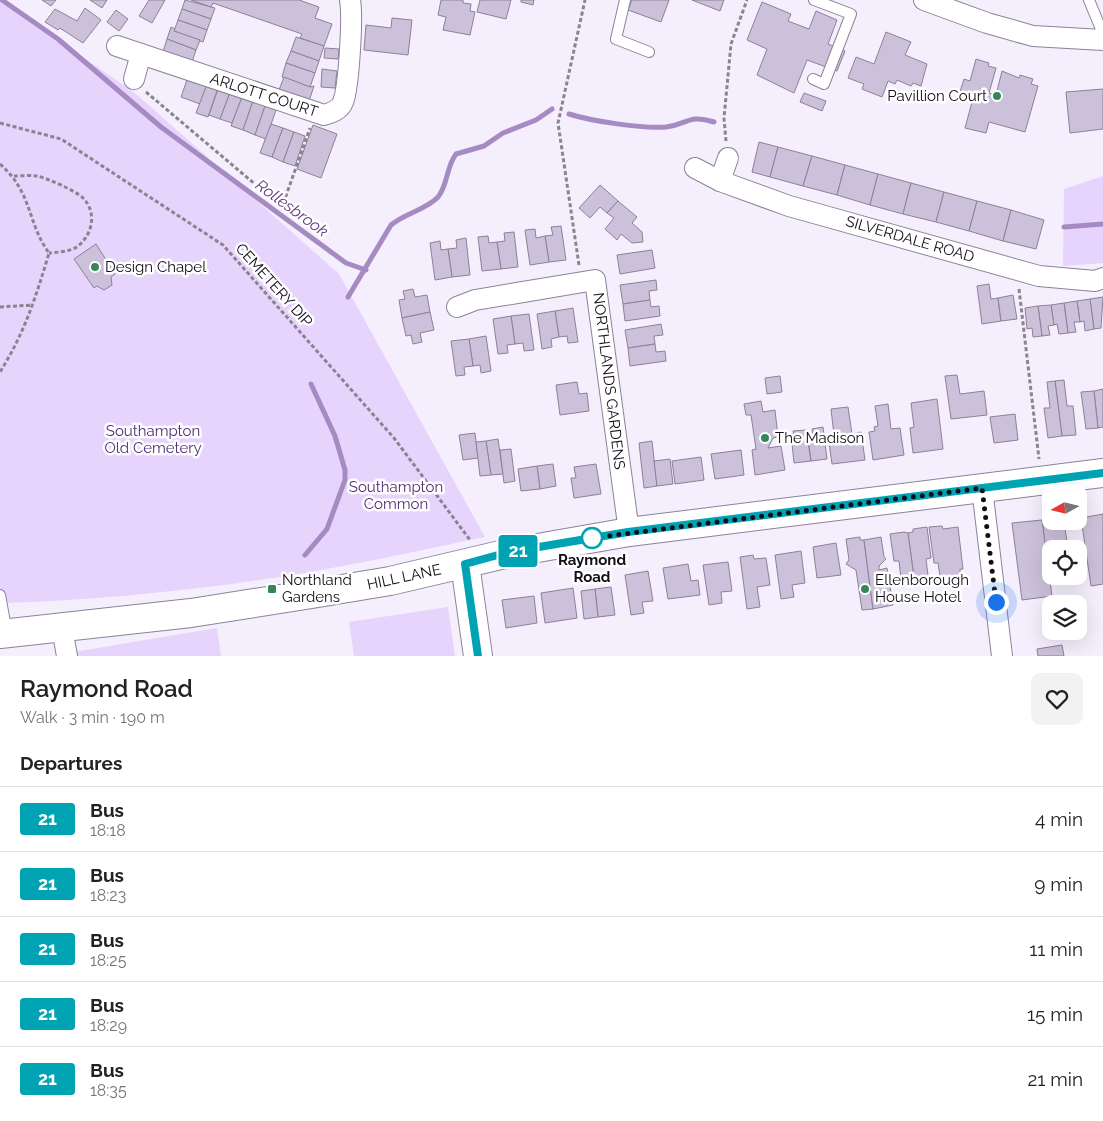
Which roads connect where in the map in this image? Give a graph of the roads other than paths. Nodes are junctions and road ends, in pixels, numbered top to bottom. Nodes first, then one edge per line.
1 (350, 0) edge
2 (625, 0) edge
3 (924, 0) edge
4 (1089, 0) edge
5 (817, 1) edge
6 (1103, 34) edge
7 (1103, 40) edge
8 (117, 46) dead end
9 (649, 52) dead end
10 (141, 54) junction
11 (134, 79) road end
12 (813, 79) dead end
13 (728, 158) road end
14 (695, 168) dead end
15 (720, 180) junction
16 (1103, 278) edge
17 (457, 307) dead end
18 (1103, 473) edge
19 (982, 488) junction
20 (628, 532) junction
21 (467, 551) junction
22 (0, 595) edge
23 (62, 628) junction
24 (4, 634) edge
25 (67, 656) edge
26 (478, 656) edge
27 (1002, 656) edge

1 - 10 street, ARLOTT COURT
2 - 9 lane
3 - 7 street
4 - 6 lane
5 - 12 lane
8 - 10 street, ARLOTT COURT
10 - 11 street
13 - 15 street
14 - 15 street, SILVERDALE ROAD
15 - 16 street, SILVERDALE ROAD
17 - 20 street, NORTHLANDS GARDENS
18 - 19 street, HILL LANE
19 - 20 street, HILL LANE
19 - 27 street
20 - 21 street, HILL LANE
21 - 23 street, HILL LANE
21 - 26 street
22 - 24 lane
23 - 24 street, HILL LANE
23 - 25 street

